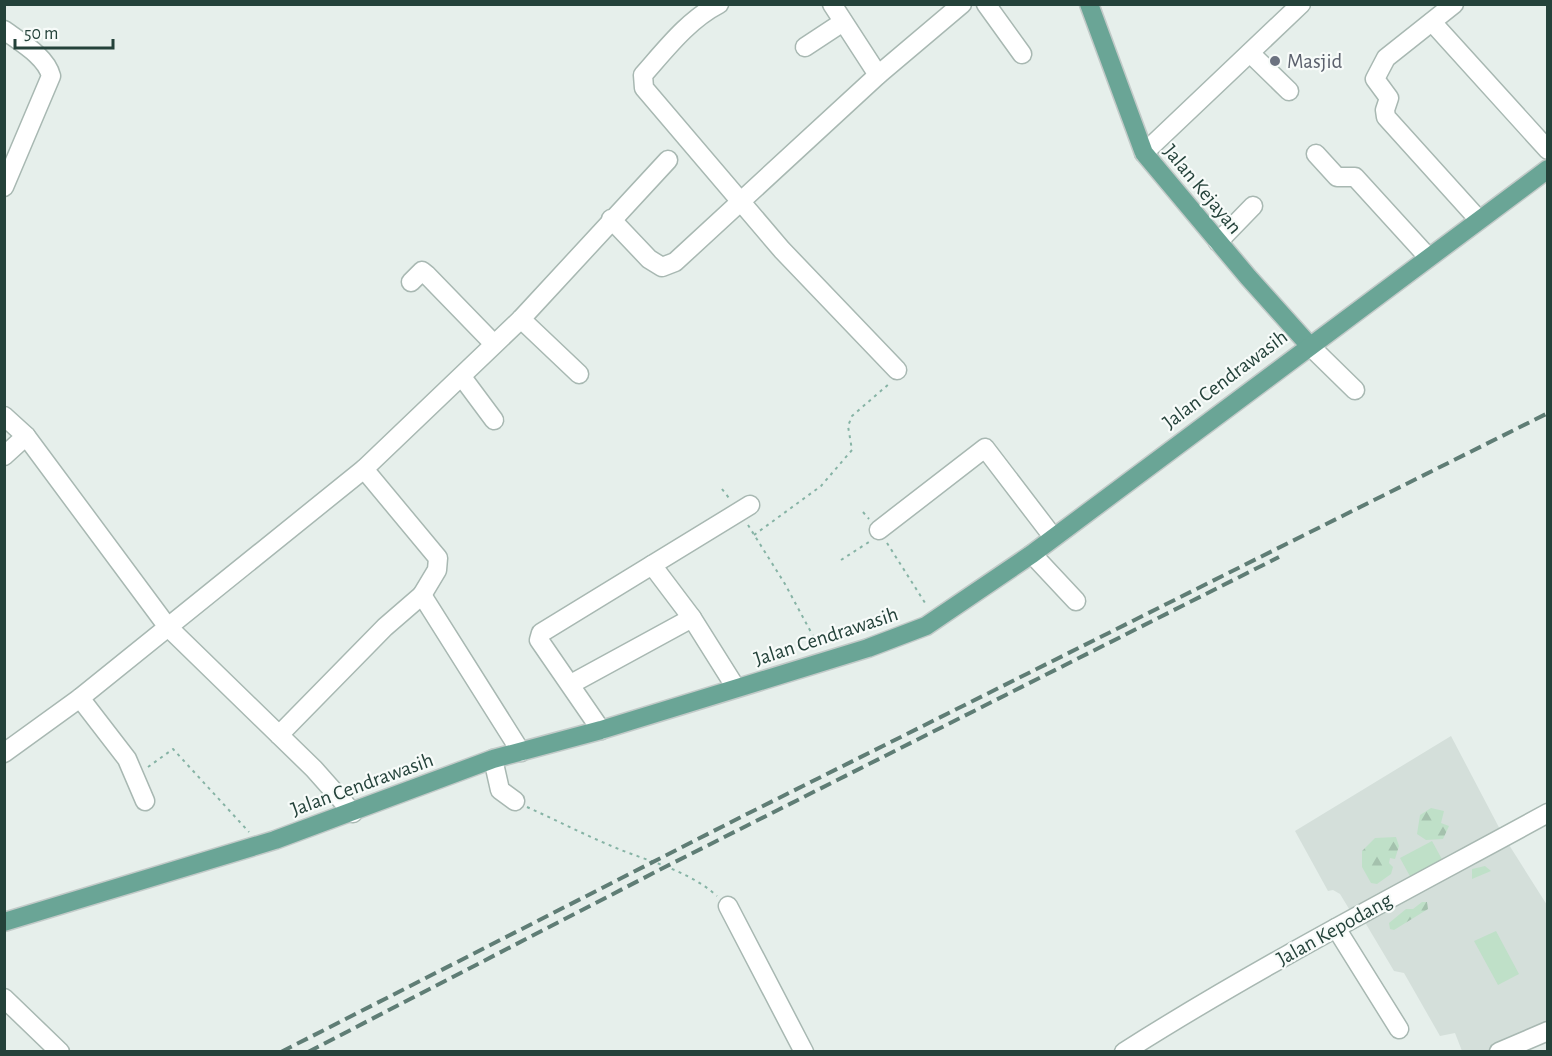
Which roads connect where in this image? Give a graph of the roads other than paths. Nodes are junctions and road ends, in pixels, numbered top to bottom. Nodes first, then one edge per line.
1 (719, 4) edge
2 (832, 4) edge
3 (963, 4) edge
4 (987, 4) edge
5 (1089, 4) edge
6 (1301, 4) edge
7 (1454, 4) edge
8 (940, 12) edge
9 (843, 22) junction
10 (1432, 22) junction
11 (4, 30) edge
12 (805, 47) dead end
13 (1250, 53) junction
14 (1022, 54) dead end
15 (878, 75) junction
16 (1289, 91) dead end
17 (1548, 150) edge
18 (1144, 153) junction
19 (1316, 154) dead end
20 (668, 160) dead end
21 (1548, 169) edge
22 (4, 187) edge
23 (740, 203) junction
24 (1253, 206) dead end
25 (611, 219) junction
26 (1479, 220) junction
27 (1218, 242) junction
28 (1428, 257) junction
29 (411, 282) dead end
30 (521, 319) junction
31 (494, 344) junction
32 (1309, 345) junction
33 (897, 370) road end
34 (579, 374) dead end
35 (462, 377) junction
36 (1355, 390) dead end
37 (4, 416) edge
38 (494, 420) dead end
39 (26, 436) junction
40 (4, 456) edge
41 (364, 469) junction
42 (745, 508) road end
43 (880, 532) road end
44 (1053, 537) junction
45 (1032, 554) junction
46 (652, 565) junction
47 (422, 595) junction
48 (1076, 601) dead end
49 (692, 618) junction
50 (167, 626) junction
51 (571, 684) junction
52 (736, 688) junction
53 (80, 698) junction
54 (601, 730) junction
55 (279, 735) junction
56 (520, 752) junction
57 (4, 753) edge
58 (493, 759) junction
59 (145, 801) dead end
60 (515, 801) road end
61 (353, 813) junction
62 (1548, 813) edge
63 (728, 906) road end
64 (4, 922) edge
65 (1336, 928) junction
66 (4, 998) edge
67 (1399, 1029) dead end
68 (1548, 1031) edge
69 (60, 1052) edge
70 (804, 1052) edge
71 (1124, 1052) edge
72 (1499, 1052) edge

1 - 23 street
2 - 9 street
3 - 8 street
4 - 14 street
5 - 18 main road, Jalan Kejayan
6 - 13 street
7 - 10 street
8 - 15 street
9 - 12 street
9 - 15 street
10 - 17 street
10 - 26 street
11 - 22 street
13 - 16 street
13 - 18 street
15 - 23 street
18 - 27 main road, Jalan Kejayan
19 - 28 street
20 - 25 street
21 - 26 main road, Jalan Cendrawasih
23 - 25 street
23 - 33 street
24 - 27 street
25 - 30 street
26 - 28 main road, Jalan Cendrawasih
27 - 32 main road, Jalan Kejayan
28 - 32 main road, Jalan Cendrawasih
29 - 31 street
30 - 31 street
30 - 34 street
31 - 35 street
32 - 36 street
32 - 44 main road, Jalan Cendrawasih
35 - 38 street
35 - 41 street
37 - 39 street
39 - 40 street
39 - 50 street
41 - 47 street
41 - 50 street
42 - 46 street
43 - 44 street
44 - 45 main road, Jalan Cendrawasih
45 - 48 street
45 - 52 main road, Jalan Cendrawasih
46 - 49 street
46 - 51 street
47 - 55 street
47 - 56 street
49 - 51 street
49 - 52 street
50 - 53 street
50 - 55 street
51 - 54 street
52 - 54 main road, Jalan Cendrawasih
53 - 57 street
53 - 59 street
54 - 56 main road, Jalan Cendrawasih
55 - 61 street
56 - 58 main road, Jalan Cendrawasih
58 - 60 street
58 - 61 main road, Jalan Cendrawasih
61 - 64 main road, Jalan Cendrawasih
62 - 65 street, Jalan Kepodang
63 - 70 street
65 - 67 street
65 - 71 street, Jalan Kepodang
66 - 69 street
68 - 72 street

